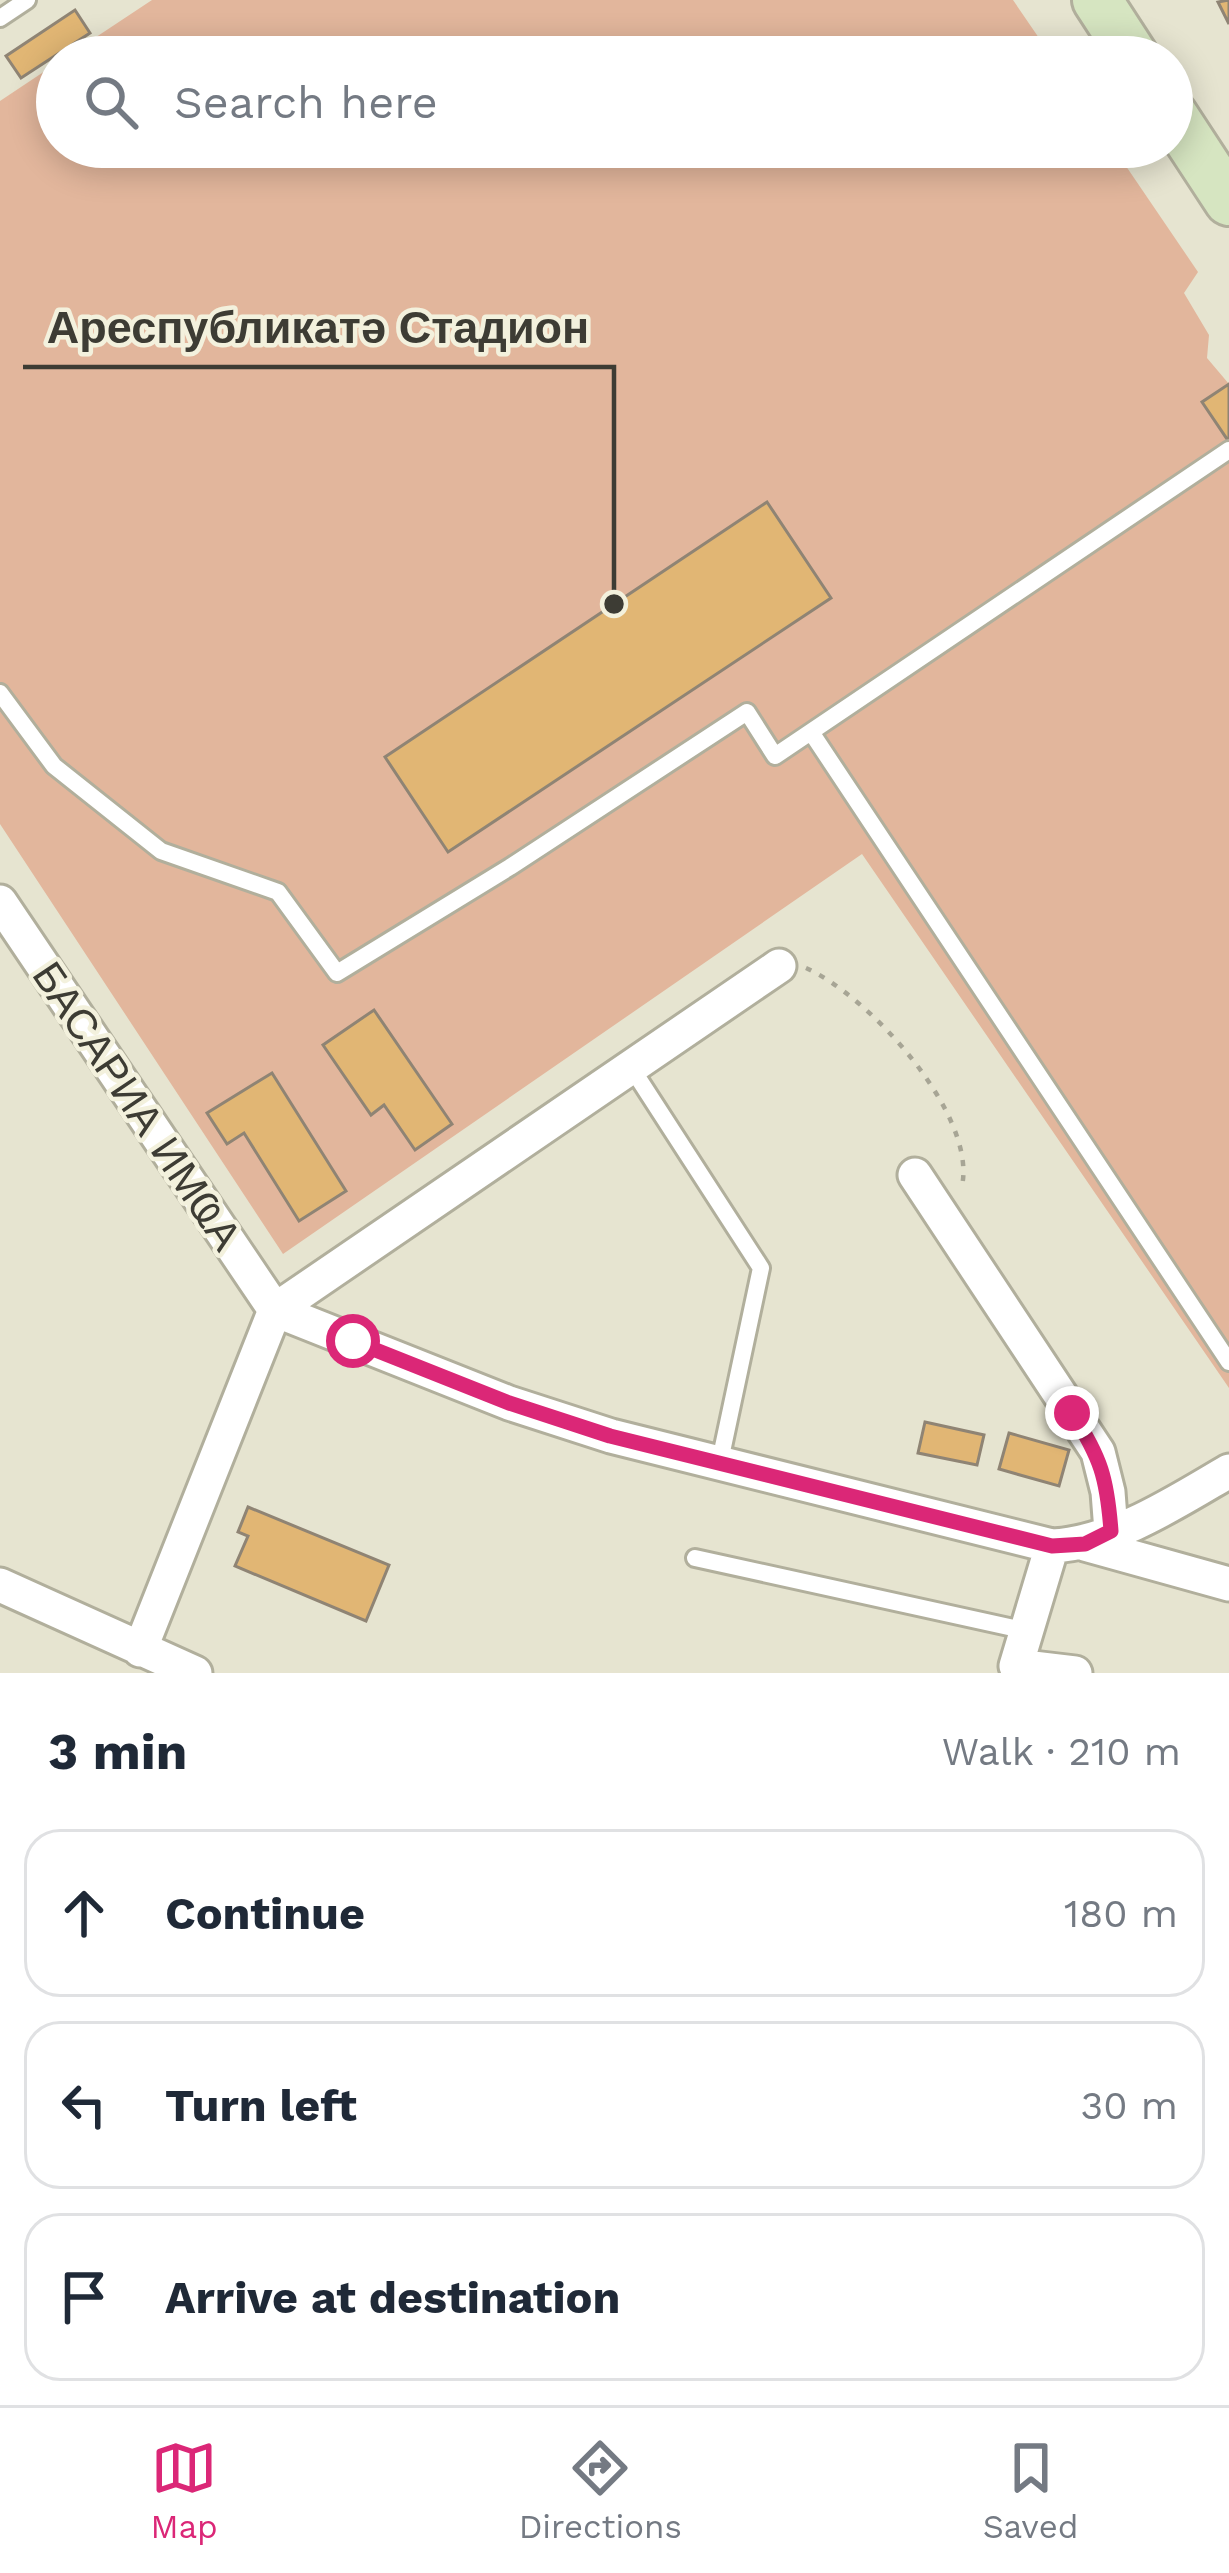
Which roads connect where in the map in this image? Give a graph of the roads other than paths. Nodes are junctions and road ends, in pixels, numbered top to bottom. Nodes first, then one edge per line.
1 (27, 0) edge
2 (1097, 0) edge
3 (0, 18) edge
4 (1120, 36) edge
5 (1193, 146) edge
6 (1229, 201) edge
7 (1229, 450) edge
8 (0, 693) edge
9 (811, 732) junction
10 (0, 902) edge
11 (778, 966) road end
12 (631, 1066) junction
13 (915, 1175) dead end
14 (275, 1310) junction
15 (1229, 1362) edge
16 (720, 1461) junction
17 (1229, 1471) edge
18 (1082, 1540) junction
19 (695, 1558) dead end
20 (1229, 1584) edge
21 (0, 1585) edge
22 (1027, 1631) junction
23 (140, 1650) junction
24 (195, 1673) edge
25 (1075, 1673) edge

1 - 3 lane
2 - 4 main road
5 - 6 main road
7 - 9 lane
8 - 9 lane
9 - 15 lane
10 - 14 street, БАСАРИА ИМҨА
11 - 12 street
12 - 14 street
12 - 16 lane
13 - 18 street
14 - 16 street
14 - 23 street
16 - 18 street
17 - 18 street
18 - 20 street
18 - 22 street
19 - 22 lane
21 - 23 street
22 - 25 street
23 - 24 street

